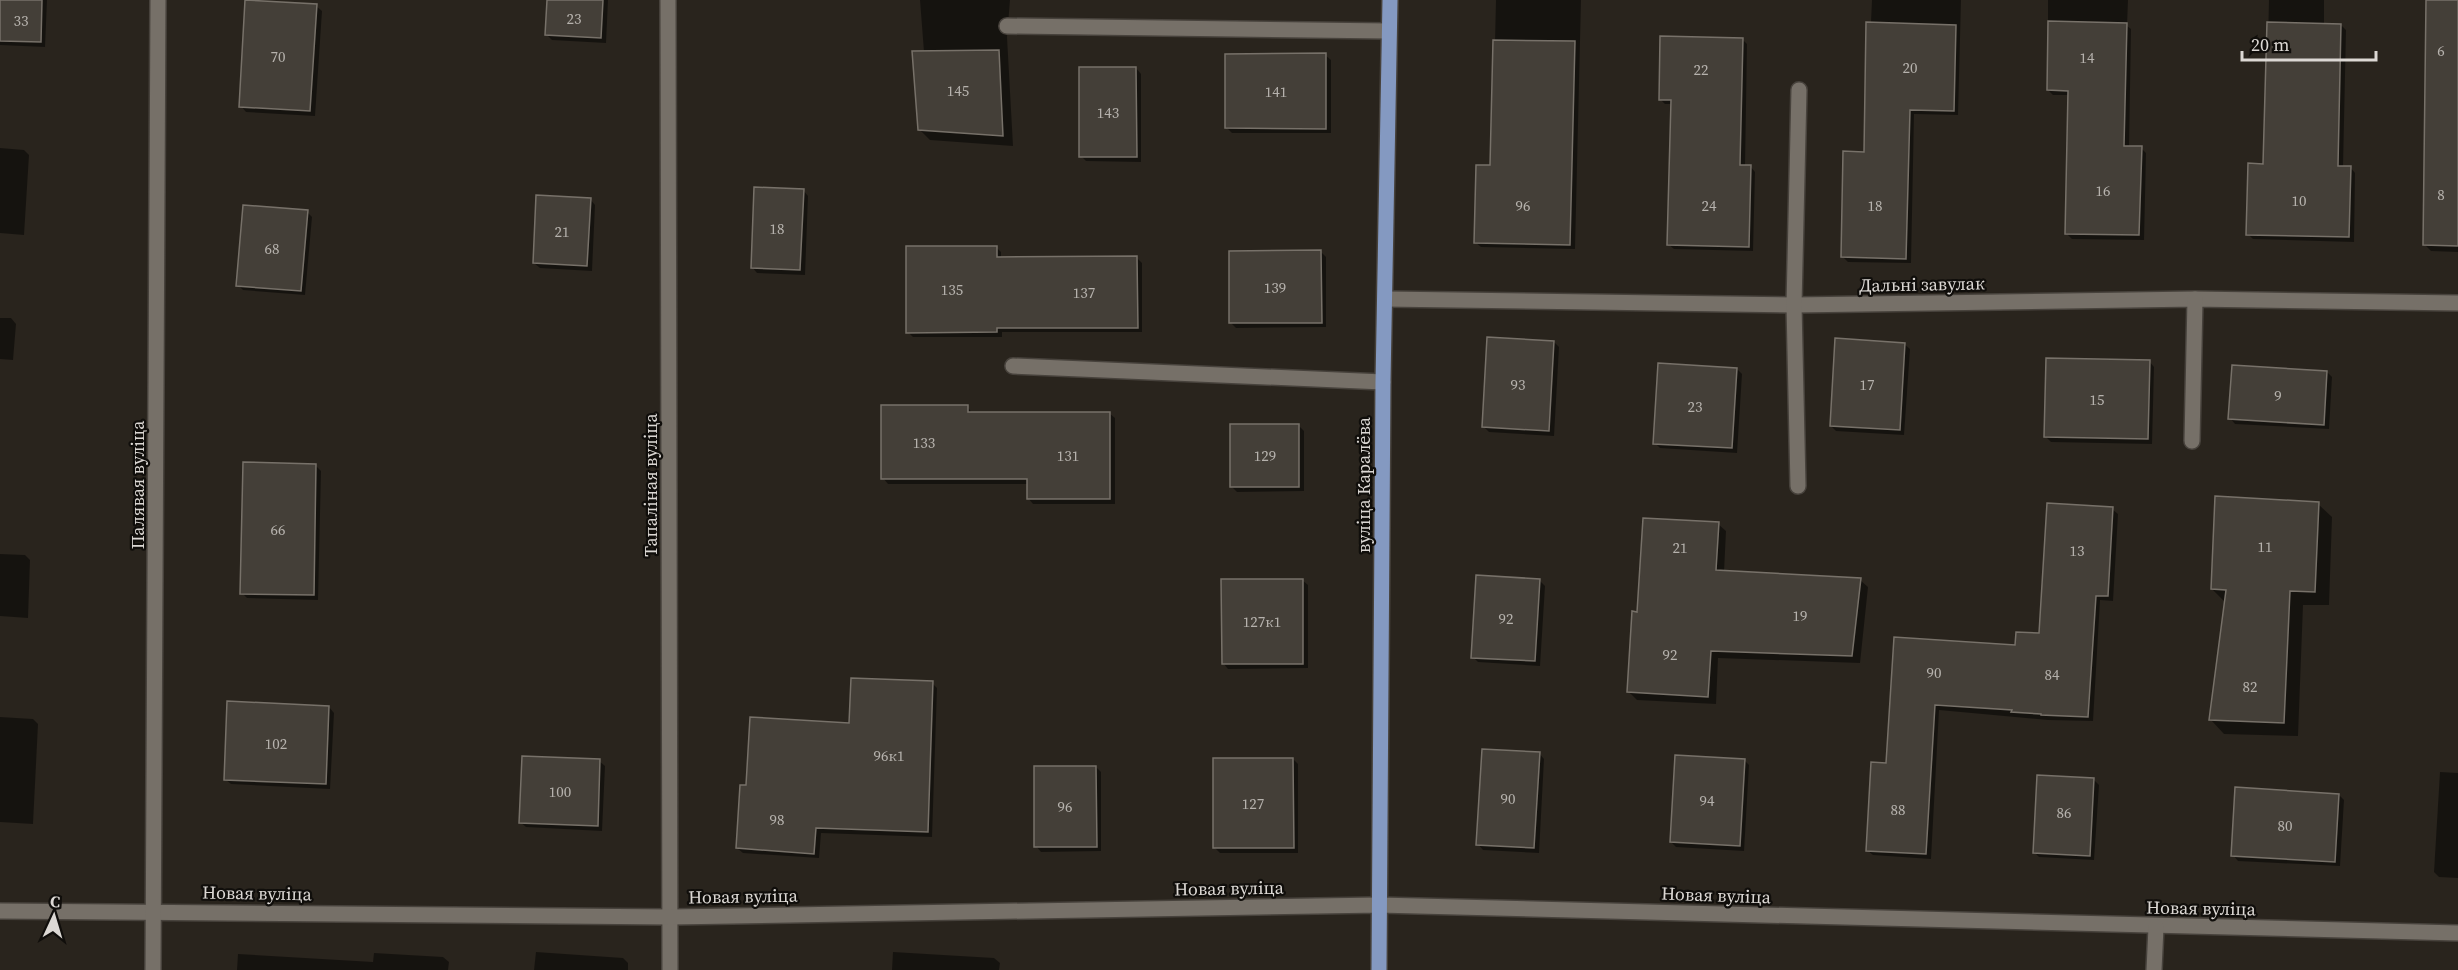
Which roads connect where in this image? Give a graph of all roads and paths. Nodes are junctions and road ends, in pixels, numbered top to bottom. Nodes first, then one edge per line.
1 (158, 0) edge
2 (668, 0) edge
3 (1390, 0) edge
4 (1007, 26) dead end
5 (1388, 31) junction
6 (1799, 90) dead end
7 (1386, 299) junction
8 (2195, 299) junction
9 (2458, 303) edge
10 (1794, 305) junction
11 (1013, 366) dead end
12 (1383, 382) junction
13 (2192, 441) dead end
14 (1798, 486) dead end
15 (1379, 905) junction
16 (0, 911) edge
17 (155, 911) junction
18 (670, 917) junction
19 (2156, 927) junction
20 (2458, 933) edge
21 (153, 970) edge
22 (670, 970) edge
23 (1379, 970) edge
24 (2154, 970) edge

1 - 17 street, Палявая вуліца
2 - 18 street, Тапаліная вуліца
3 - 5 main road, вуліца Каралёва
4 - 5 street
5 - 7 main road, вуліца Каралёва
6 - 10 street
7 - 10 street, Дальні завулак
7 - 12 main road, вуліца Каралёва
8 - 9 street, Дальні завулак
8 - 10 street, Дальні завулак
8 - 13 street
10 - 14 street
11 - 12 street
12 - 15 main road, вуліца Каралёва
15 - 18 street, Новая вуліца
15 - 19 street, Новая вуліца
15 - 23 main road, вуліца Каралёва
16 - 17 street, Новая вуліца
17 - 18 street, Новая вуліца
17 - 21 street, Палявая вуліца
18 - 22 street, Тапаліная вуліца
19 - 20 street, Новая вуліца
19 - 24 street

